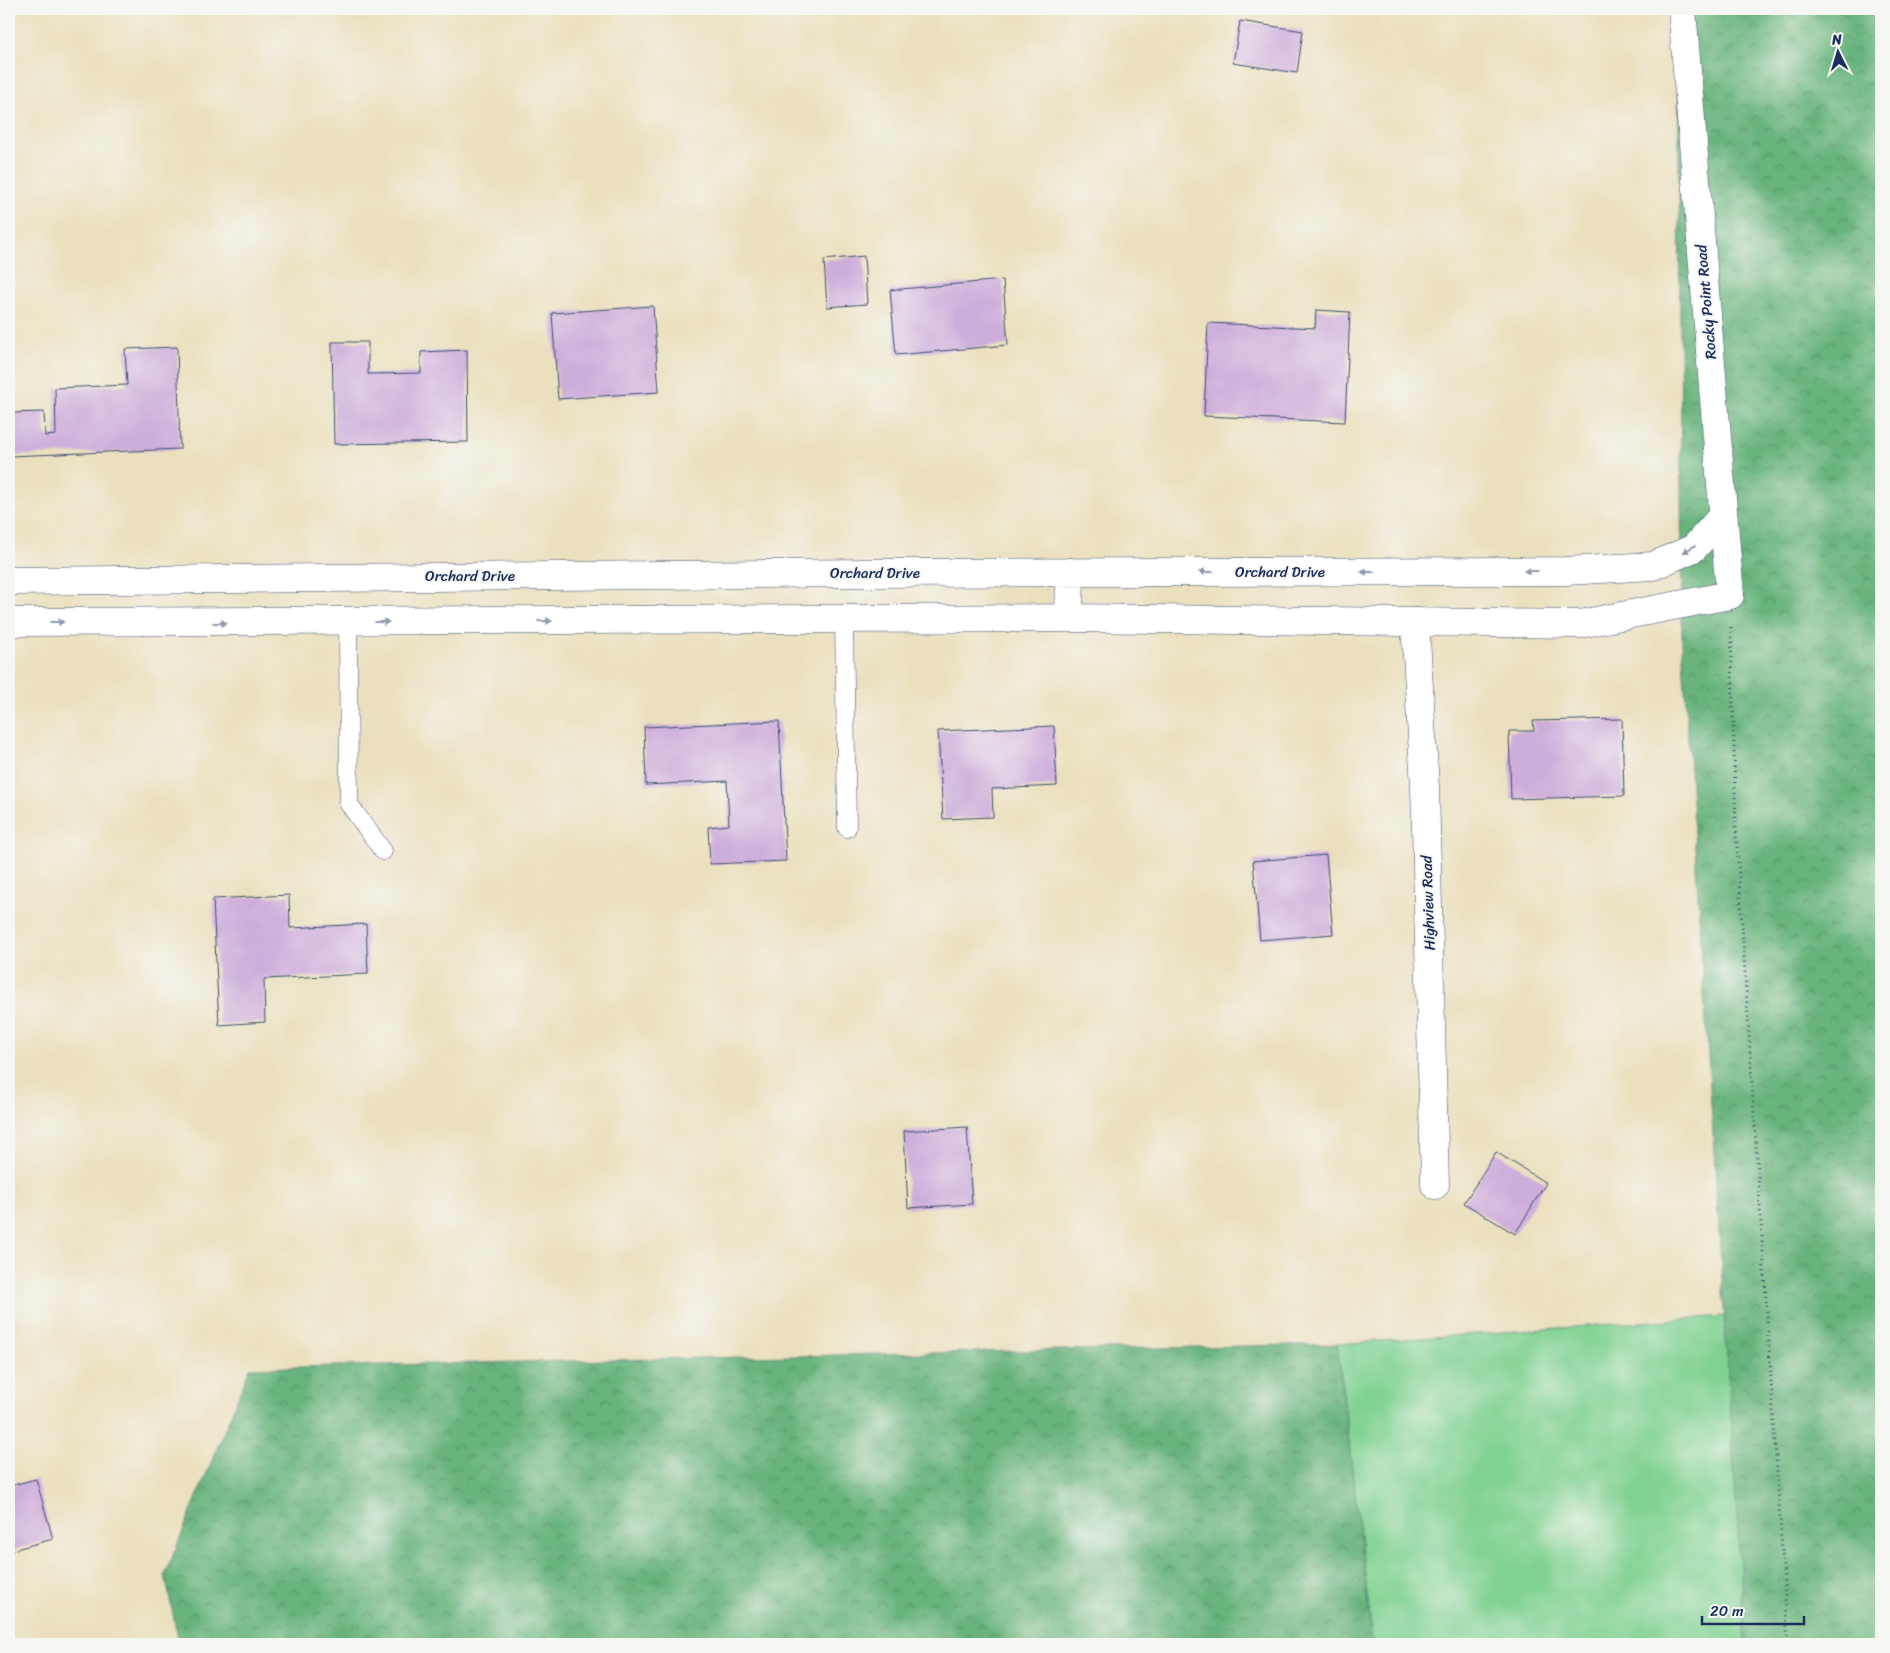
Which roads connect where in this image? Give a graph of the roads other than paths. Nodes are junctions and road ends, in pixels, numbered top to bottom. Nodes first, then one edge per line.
1 (1682, 9) edge
2 (1723, 515) junction
3 (1070, 572) junction
4 (9, 581) edge
5 (1069, 618) junction
6 (844, 619) junction
7 (9, 622) edge
8 (1415, 622) junction
9 (348, 623) junction
10 (847, 828) dead end
11 (383, 851) dead end
12 (1436, 1185) dead end

1 - 2 street, Rocky Point Road
2 -> 3 street, Orchard Drive
2 - 8 street, Rocky Point Road
3 - 4 street, Orchard Drive
3 - 5 street
5 - 6 street
5 - 8 street
9 -> 6 street
6 - 10 lane
7 -> 9 street
8 - 12 street, Highview Road
9 - 11 lane

